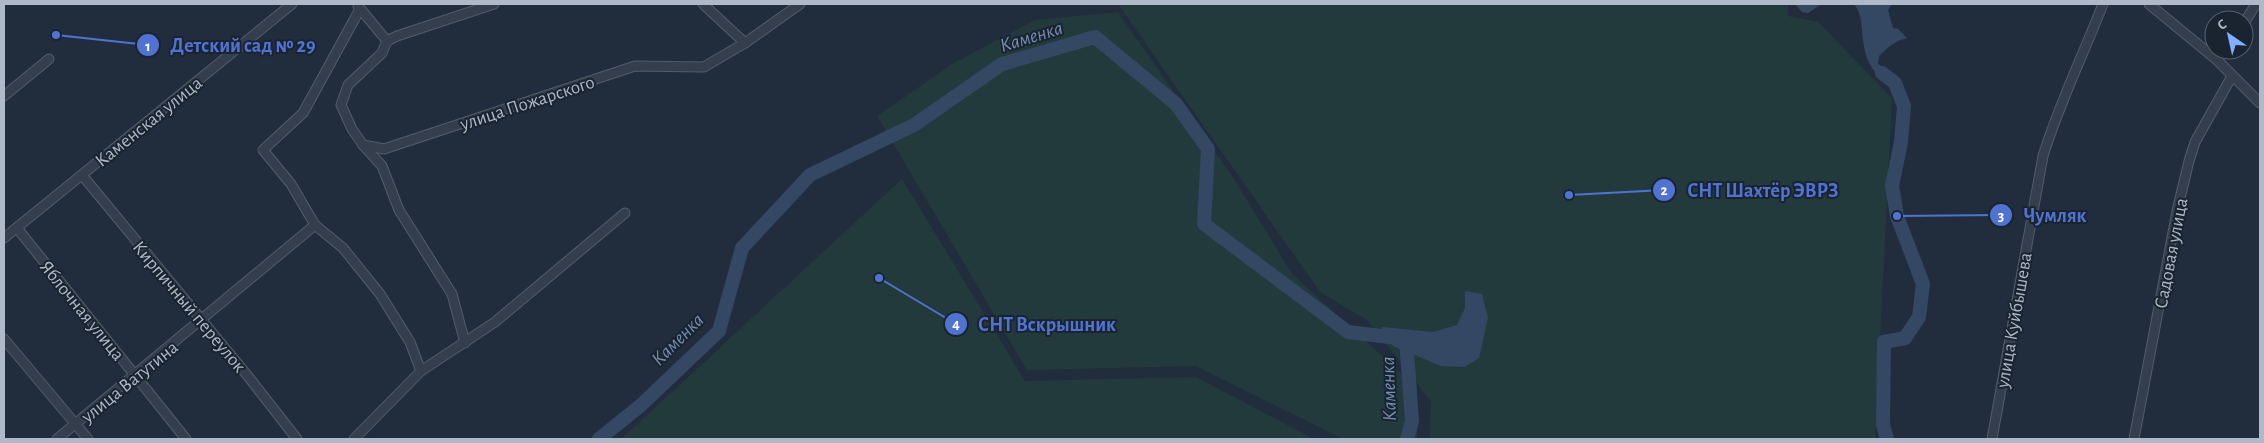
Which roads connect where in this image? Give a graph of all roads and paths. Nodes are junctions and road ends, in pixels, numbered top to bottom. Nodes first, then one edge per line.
1 (292, 4) edge
2 (494, 4) edge
3 (703, 4) edge
4 (800, 4) edge
5 (2103, 4) edge
6 (2149, 4) edge
7 (358, 6) edge
8 (387, 41) junction
9 (745, 43) junction
10 (2204, 49) edge
11 (49, 59) dead end
12 (2217, 60) edge
13 (2232, 76) junction
14 (4, 96) edge
15 (2260, 102) edge
16 (363, 145) junction
17 (82, 175) junction
18 (625, 213) dead end
19 (315, 226) junction
20 (17, 228) junction
21 (4, 238) edge
22 (201, 320) junction
23 (4, 339) edge
24 (465, 343) junction
25 (421, 371) junction
26 (136, 376) junction
27 (75, 424) junction
28 (57, 439) edge
29 (88, 439) edge
30 (186, 439) edge
31 (297, 439) edge
32 (354, 439) edge
33 (1992, 439) edge
34 (2134, 439) edge

1 - 17 street, Каменская улица
2 - 8 street
3 - 9 street
4 - 9 street, улица Пожарского
5 - 33 street, улица Куйбышева
6 - 10 street
7 - 8 street
7 - 19 street
8 - 16 street
9 - 16 street, улица Пожарского
11 - 14 street
12 - 13 street
13 - 15 street
13 - 34 street, Садовая улица
16 - 24 street
17 - 20 street, Каменская улица
17 - 22 street, Кирпичный переулок
18 - 24 street
19 - 22 street, улица Ватутина
19 - 25 street
20 - 21 street, Каменская улица
20 - 26 street, Яблочная улица
22 - 26 street, улица Ватутина
22 - 31 street, Кирпичный переулок
23 - 27 street
24 - 25 street
25 - 32 street
26 - 27 street, улица Ватутина
26 - 30 street, Яблочная улица
27 - 28 street, улица Ватутина
27 - 29 street

